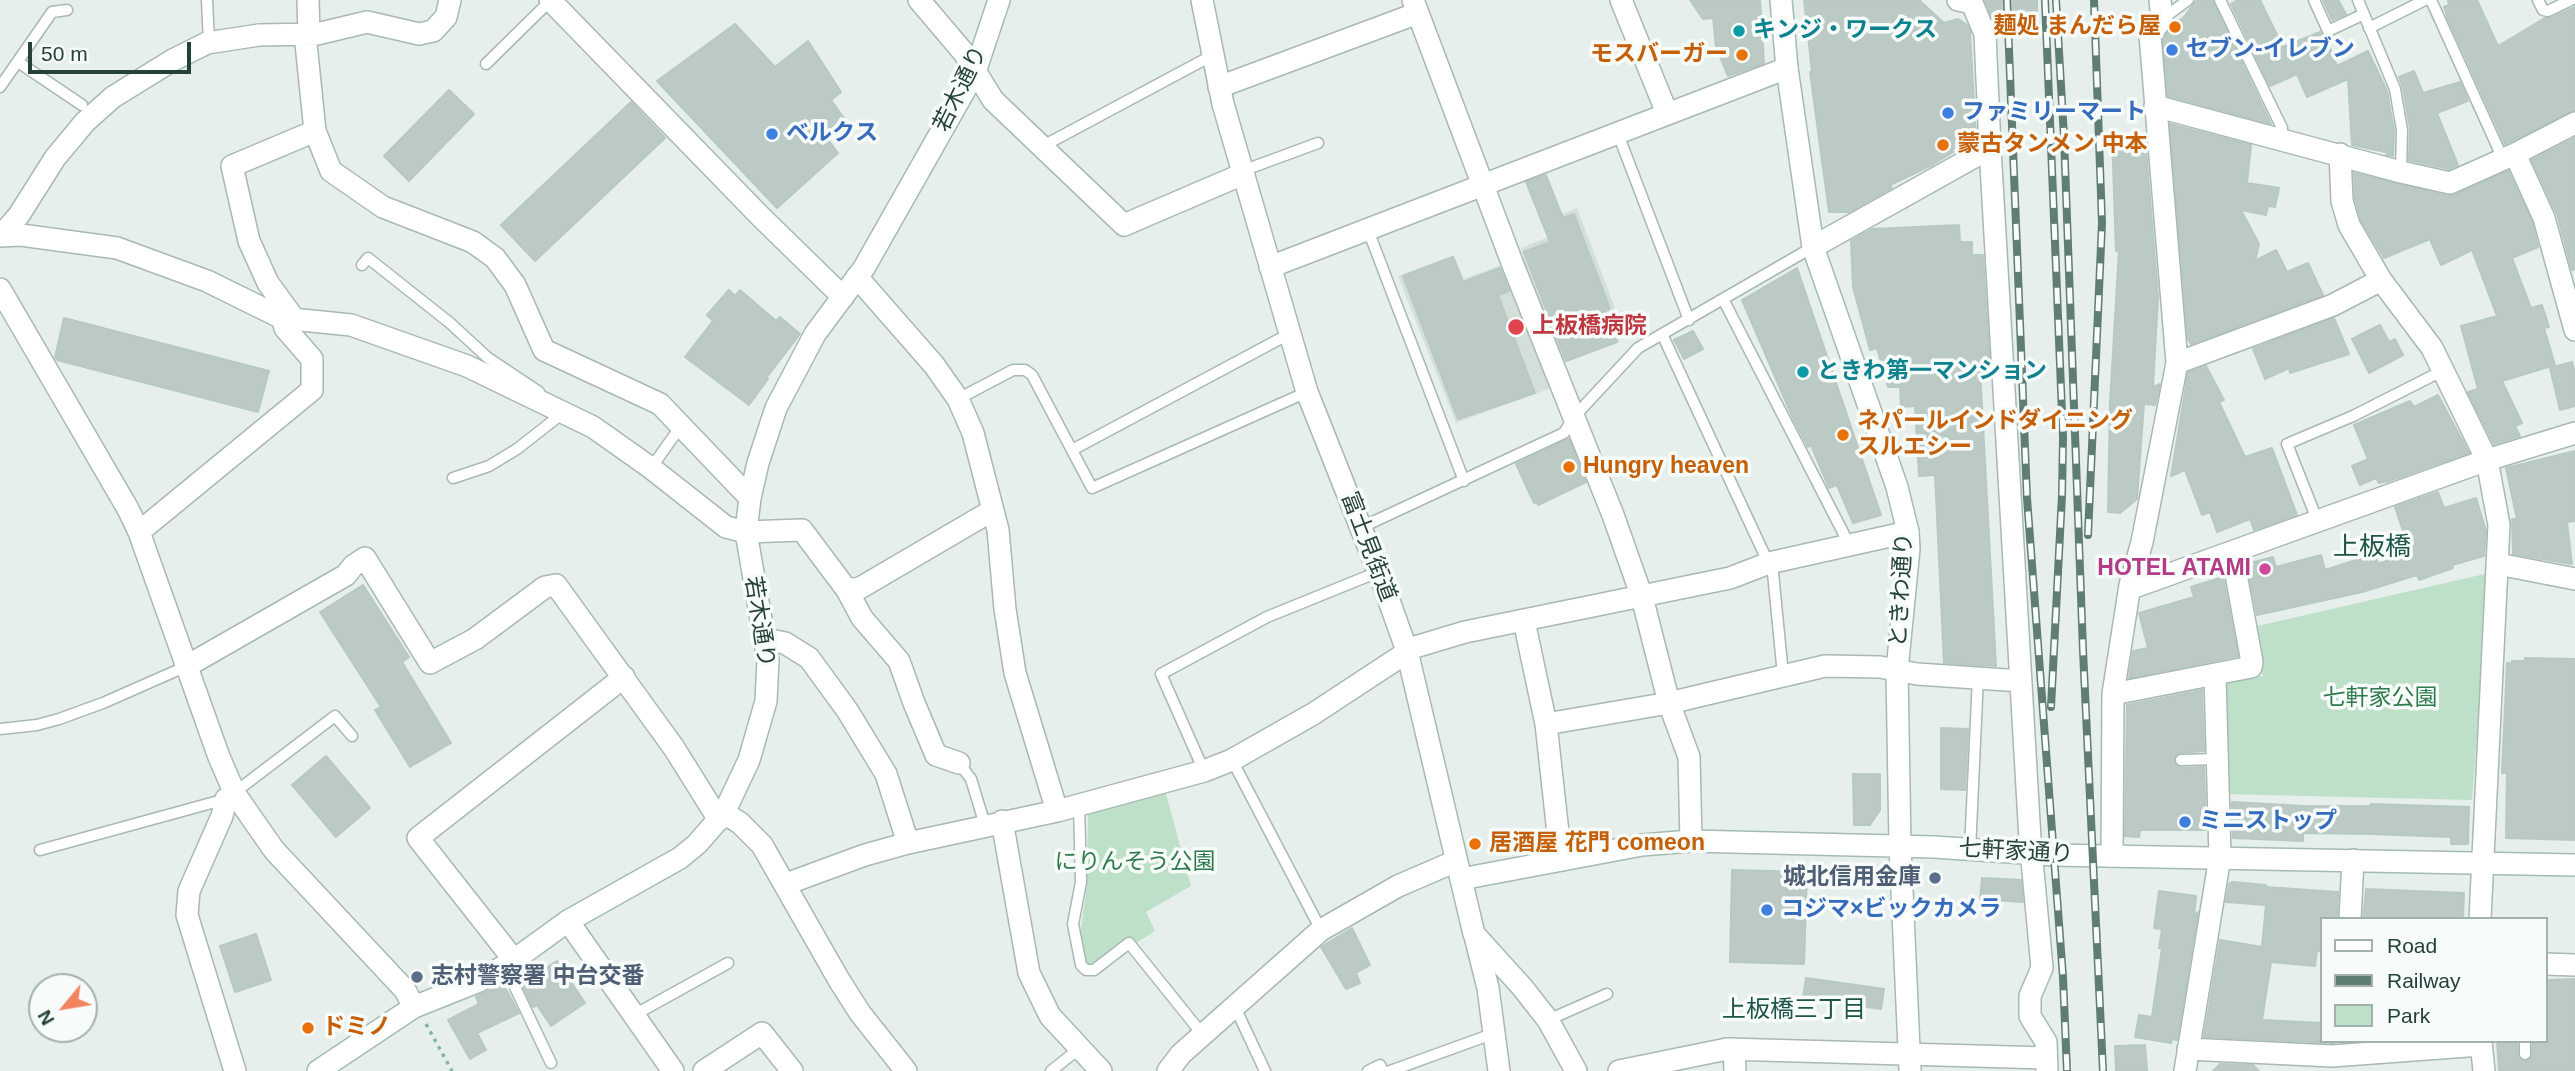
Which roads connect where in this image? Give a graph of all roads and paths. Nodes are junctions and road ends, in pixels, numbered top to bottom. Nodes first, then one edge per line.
1 (207, 0) edge
2 (308, 0) edge
3 (550, 0) edge
4 (919, 0) edge
5 (999, 0) edge
6 (1202, 0) edge
7 (1621, 0) edge
8 (1781, 0) edge
9 (1958, 0) edge
10 (2188, 0) edge
11 (2220, 0) edge
12 (2314, 0) edge
13 (2358, 0) edge
14 (2425, 0) edge
15 (2431, 0) edge
16 (2538, 0) edge
17 (2571, 0) edge
18 (446, 3) edge
19 (1415, 7) edge
20 (67, 10) dead end
21 (2161, 10) edge
22 (2364, 14) junction
23 (2369, 28) junction
24 (307, 34) junction
25 (209, 43) junction
26 (1213, 55) junction
27 (18, 62) junction
28 (486, 64) dead end
29 (1787, 68) junction
30 (975, 72) junction
31 (0, 87) edge
32 (1219, 87) junction
33 (2155, 106) junction
34 (88, 111) junction
35 (1667, 113) junction
36 (2575, 123) edge
37 (315, 131) junction
38 (1618, 134) junction
39 (2281, 138) junction
40 (1318, 144) dead end
41 (1043, 146) junction
42 (1990, 148) junction
43 (2340, 154) junction
44 (2509, 156) junction
45 (1242, 172) junction
46 (2400, 172) junction
47 (1483, 186) junction
48 (1368, 230) junction
49 (0, 236) edge
50 (1813, 247) junction
51 (362, 265) dead end
52 (1270, 267) junction
53 (857, 276) junction
54 (2381, 280) junction
55 (0, 289) edge
56 (843, 297) junction
57 (2571, 298) edge
58 (1723, 299) junction
59 (289, 319) junction
60 (1689, 320) junction
61 (2575, 330) edge
62 (1289, 334) junction
63 (1662, 334) junction
64 (2177, 363) junction
65 (2442, 371) junction
66 (1307, 392) junction
67 (958, 399) junction
68 (554, 408) junction
69 (1573, 418) junction
70 (681, 426) junction
71 (2575, 433) edge
72 (1072, 450) junction
73 (2487, 460) junction
74 (651, 468) junction
75 (453, 478) dead end
76 (1464, 481) junction
77 (750, 498) junction
78 (993, 510) junction
79 (2318, 522) junction
80 (1360, 528) junction
81 (139, 532) junction
82 (746, 532) junction
83 (1908, 532) junction
84 (1849, 544) junction
85 (2232, 552) junction
86 (1769, 563) junction
87 (2498, 564) junction
88 (1378, 572) junction
89 (2575, 579) edge
90 (2130, 585) junction
91 (847, 590) junction
92 (1642, 597) junction
93 (1524, 621) junction
94 (765, 639) junction
95 (1407, 651) junction
96 (187, 666) junction
97 (1897, 670) junction
98 (1783, 675) junction
99 (2215, 675) junction
100 (624, 677) junction
101 (1979, 677) junction
102 (2021, 681) junction
103 (2113, 694) junction
104 (1669, 704) junction
105 (1546, 724) junction
106 (0, 730) edge
107 (352, 736) dead end
108 (2217, 759) junction
109 (1231, 760) junction
110 (2181, 760) dead end
111 (959, 763) joint
112 (1204, 771) junction
113 (230, 797) junction
114 (1079, 804) junction
115 (1057, 811) junction
116 (722, 816) junction
117 (993, 823) junction
118 (1691, 841) junction
119 (908, 843) junction
120 (1900, 846) junction
121 (40, 850) dead end
122 (1970, 850) junction
123 (2031, 854) junction
124 (2112, 856) junction
125 (2220, 857) junction
126 (1561, 860) junction
127 (2353, 860) junction
128 (2483, 863) junction
129 (2575, 865) edge
130 (1458, 870) junction
131 (786, 884) junction
132 (2350, 917) edge
133 (2480, 917) edge
134 (568, 921) junction
135 (1321, 930) junction
136 (1474, 934) junction
137 (509, 963) junction
138 (728, 963) dead end
139 (2547, 964) edge
140 (2575, 965) edge
141 (1607, 994) dead end
142 (414, 1007) junction
143 (1235, 1007) junction
144 (634, 1015) junction
145 (1548, 1020) junction
146 (429, 1028) dead end
147 (1495, 1033) junction
148 (1203, 1035) junction
149 (2481, 1043) edge
150 (2525, 1043) edge
151 (1080, 1048) junction
152 (1734, 1049) junction
153 (2188, 1049) junction
154 (2525, 1054) dead end
155 (2344, 1056) edge
156 (1909, 1062) edge
157 (551, 1063) dead end
158 (1977, 1063) edge
159 (2047, 1064) edge
160 (234, 1071) edge
161 (318, 1071) edge
162 (452, 1071) edge
163 (673, 1071) edge
164 (704, 1071) edge
165 (792, 1071) edge
166 (906, 1071) edge
167 (1051, 1071) edge
168 (1101, 1071) edge
169 (1168, 1071) edge
170 (1265, 1071) edge
171 (1368, 1071) edge
172 (1383, 1071) edge
173 (1390, 1071) edge
174 (1499, 1071) edge
175 (1576, 1071) edge
176 (1619, 1071) edge
177 (1735, 1071) edge
178 (2185, 1071) edge
179 (2484, 1071) edge

1 - 25 lane
2 - 24 street
3 - 28 lane
3 - 56 street
4 - 30 street
5 - 30 street, 若木通り
6 - 26 street, 富士見街道
7 - 35 street
8 - 29 street, ときわ通り
9 - 42 street
10 - 21 lane
11 - 39 lane
12 - 22 lane
13 - 22 lane
14 - 23 lane
15 - 44 lane
16 - 17 lane
18 - 24 street
19 - 32 street
19 - 47 street
20 - 27 lane
21 - 33 street
22 - 23 lane
23 - 46 lane
24 - 25 street
24 - 37 street
25 - 34 street
26 - 32 street, 富士見街道
26 - 41 lane
27 - 31 lane
27 - 34 lane
29 - 35 street
29 - 50 street, ときわ通り
30 - 41 street
30 - 53 street, 若木通り
32 - 45 street, 富士見街道
33 - 39 street
33 - 64 street
34 - 49 street
35 - 38 street
36 - 44 street
37 - 59 street
37 - 70 street
38 - 47 street
38 - 60 lane
39 - 43 street
40 - 45 lane
41 - 45 street
42 - 50 street
42 - 102 street
43 - 46 street
43 - 54 street
44 - 46 street
44 - 57 street
45 - 52 street, 富士見街道
47 - 48 street
47 - 69 street
48 - 52 street
48 - 76 lane
49 - 59 street
50 - 58 lane
50 - 83 street, ときわ通り
51 - 68 lane
52 - 62 street, 富士見街道
53 - 56 street, 若木通り
53 - 67 street
54 - 64 street
54 - 65 street
55 - 81 street
56 - 77 street, 若木通り
57 - 61 street
58 - 60 lane
58 - 84 lane
59 - 68 street
59 - 81 street
60 - 63 lane
62 - 66 street, 富士見街道
62 - 72 lane
63 - 69 lane
63 - 86 lane
64 - 90 street
65 - 73 street
65 - 79 lane
66 - 72 lane
66 - 80 street, 富士見街道
67 - 72 lane
67 - 78 street
68 - 74 street
68 - 75 lane
69 - 76 lane
69 - 92 street
70 - 74 lane
70 - 77 street
71 - 73 street
73 - 79 street
73 - 87 street
74 - 82 street
76 - 80 lane
77 - 82 street, 若木通り
78 - 91 street
78 - 115 street
79 - 85 street
80 - 88 street, 富士見街道
81 - 96 street
82 - 91 street
82 - 94 street, 若木通り
83 - 84 street
83 - 97 street, ときわ通り
84 - 86 street
85 - 90 street
85 - 99 street
86 - 92 street
86 - 98 lane
87 - 89 street
87 - 128 street
88 - 95 street, 富士見街道
88 - 112 lane
90 - 103 street
91 - 111 street
92 - 93 street
92 - 104 street
93 - 95 street
93 - 105 street
94 - 116 street, 若木通り
94 - 119 street
95 - 109 street
95 - 130 street, 富士見街道
96 - 100 street
96 - 106 lane
96 - 113 street
97 - 98 street
97 - 101 street
97 - 120 street, ときわ通り
98 - 104 street
99 - 103 street
99 - 108 street
100 - 116 street
100 - 137 street
101 - 102 street
101 - 122 lane
102 - 123 street
103 - 124 street
104 - 105 street
104 - 118 street
105 - 126 street
107 - 113 lane
108 - 110 lane
108 - 125 street
109 - 112 street
109 - 135 lane
111 - 117 lane
112 - 114 street
113 - 121 lane
113 - 142 street
113 - 160 street
114 - 115 street
114 - 148 lane
115 - 117 street
116 - 131 street
116 - 134 street, 若木通り
117 - 119 street
117 - 151 street
118 - 120 street, 七軒家通り
118 - 126 street, 七軒家通り
119 - 131 street
120 - 122 street, 七軒家通り
120 - 156 street, ときわ通り
122 - 123 street, 七軒家通り
123 - 124 street, 七軒家通り
123 - 159 street
124 - 125 street, 七軒家通り
125 - 127 street, 七軒家通り
125 - 153 street
126 - 130 street, 七軒家通り
127 - 128 street, 七軒家通り
127 - 132 street
128 - 129 street, 七軒家通り
128 - 133 street
130 - 135 street, 七軒家通り
130 - 136 street, 富士見街道
131 - 166 street
134 - 137 street, 若木通り
134 - 144 street
135 - 143 street, 七軒家通り
136 - 145 street, 富士見街道
136 - 147 street
137 - 142 street, 若木通り
137 - 157 lane
138 - 144 lane
139 - 140 street
141 - 145 lane
142 - 161 street, 若木通り
143 - 148 street, 七軒家通り
143 - 170 lane
144 - 163 street
145 - 175 street, 富士見街道
146 - 162 path
147 - 173 lane
147 - 174 street
148 - 169 street, 七軒家通り
149 - 155 street
149 - 179 street
150 - 154 lane
151 - 167 lane
151 - 168 street
152 - 156 street
152 - 176 street
152 - 177 street
153 - 155 street
153 - 178 street
156 - 158 street
158 - 159 street
164 - 165 street
171 - 172 lane

